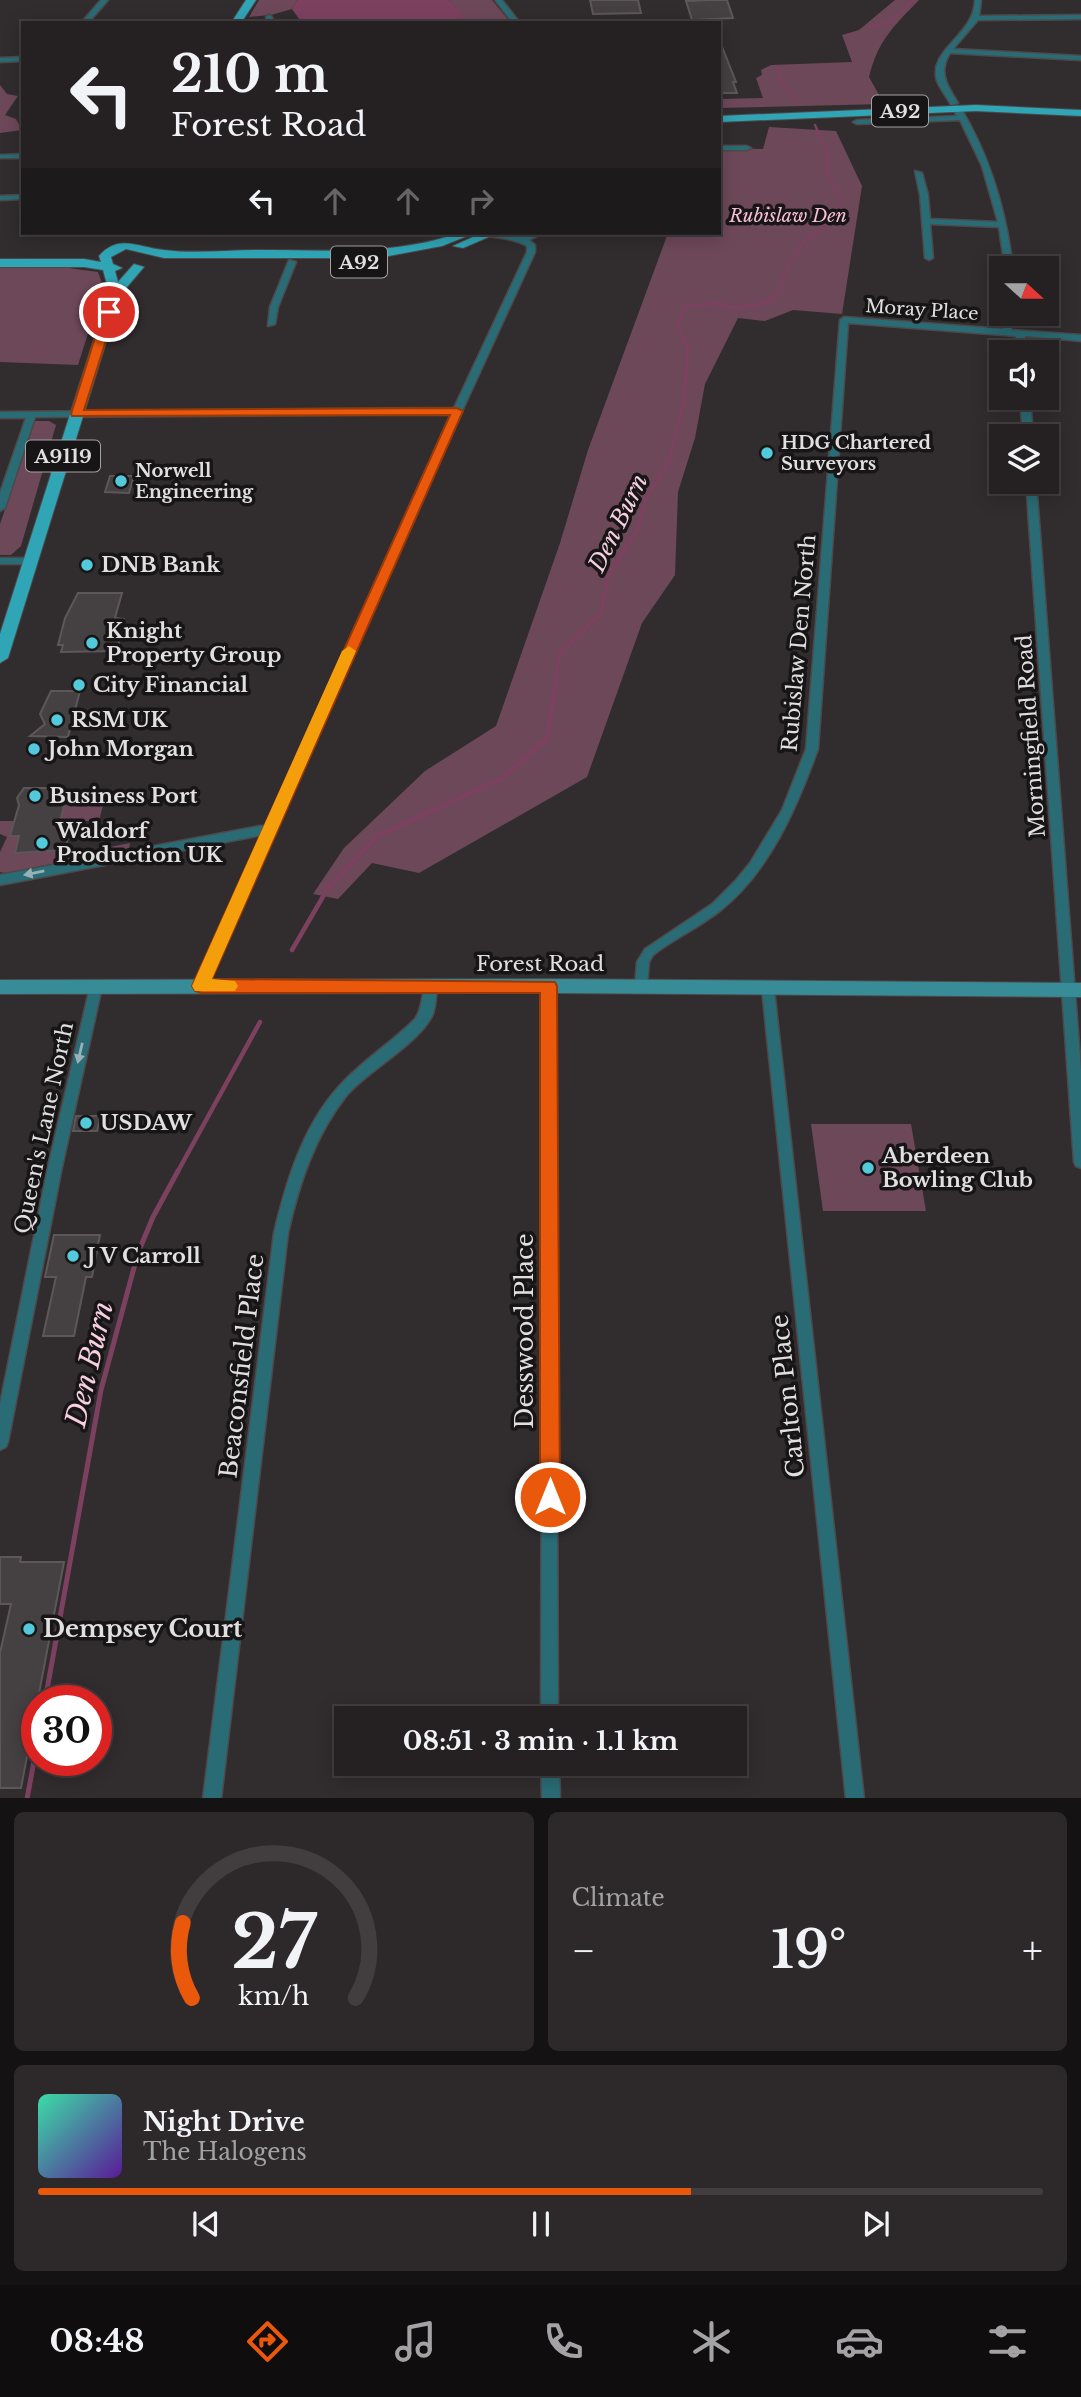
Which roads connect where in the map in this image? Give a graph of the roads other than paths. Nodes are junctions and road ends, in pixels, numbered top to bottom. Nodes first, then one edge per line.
1 (104, 0) edge
2 (251, 0) edge
3 (498, 0) edge
4 (978, 0) edge
5 (1081, 17) edge
6 (976, 18) junction
7 (86, 21) edge
8 (237, 21) edge
9 (515, 21) edge
10 (949, 51) junction
11 (1081, 58) edge
12 (21, 59) edge
13 (0, 60) edge
14 (1081, 107) edge
15 (958, 110) junction
16 (721, 113) edge
17 (1081, 113) edge
18 (721, 119) edge
19 (857, 122) dead end
20 (721, 148) edge
21 (747, 148) dead end
22 (21, 156) edge
23 (3, 157) dead end
24 (918, 173) dead end
25 (21, 197) edge
26 (0, 198) edge
27 (927, 221) junction
28 (1003, 225) junction
29 (123, 235) edge
30 (136, 235) edge
31 (462, 235) edge
32 (487, 235) edge
33 (496, 235) edge
34 (534, 235) edge
35 (523, 240) junction
36 (144, 248) junction
37 (112, 250) junction
38 (0, 255) edge
39 (1007, 256) edge
40 (929, 258) dead end
41 (292, 262) junction
42 (0, 263) edge
43 (110, 266) junction
44 (140, 266) junction
45 (115, 292) junction
46 (844, 320) joint
47 (271, 324) dead end
48 (1007, 326) edge
49 (1007, 332) junction
50 (1020, 334) junction
51 (1081, 338) edge
52 (1020, 340) edge
53 (457, 411) junction
54 (77, 414) junction
55 (0, 415) edge
56 (31, 415) junction
57 (1032, 494) edge
58 (0, 508) edge
59 (0, 561) edge
60 (31, 561) junction
61 (0, 658) edge
62 (270, 831) junction
63 (0, 880) edge
64 (201, 986) junction
65 (549, 986) junction
66 (0, 987) edge
67 (96, 987) junction
68 (640, 987) junction
69 (431, 988) junction
70 (768, 989) junction
71 (1075, 989) edge
72 (1081, 1162) edge
73 (0, 1442) edge
74 (550, 1706) edge
75 (550, 1776) edge
76 (212, 1798) edge
77 (551, 1798) edge
78 (855, 1798) edge

1 - 7 street
2 - 8 main road
3 - 9 street
4 - 6 street
5 - 6 street
6 - 10 street
10 - 11 street
10 - 15 street
12 - 13 street
14 - 15 main road, A92
15 - 16 main road, A92
15 - 17 main road, A92
15 - 18 main road, A92
15 - 19 street
15 - 28 street
20 - 21 street
22 - 23 street
24 - 27 street
25 - 26 street
27 - 28 street
27 - 40 street
28 - 39 street
29 - 37 main road
30 - 36 main road
31 - 36 main road, A92
32 - 41 main road, A92
33 - 35 street
34 - 35 street
35 - 53 street
36 - 37 main road, A92
36 - 44 main road
37 - 38 main road, A92
37 - 43 main road
41 - 44 main road, A92
41 - 47 street
42 - 43 main road, A92
43 - 44 main road, A92
43 - 45 main road, A9119
44 - 45 main road, A9119
45 - 54 main road, A9119
46 - 49 street, Moray Place
46 - 68 street, Rubislaw Den North
48 - 49 street
49 - 50 street, Moray Place
50 - 51 street, Moray Place
50 - 52 street
53 - 54 street
53 - 62 street
54 - 56 street
54 - 60 main road, A9119
55 - 56 street
56 - 58 street
57 - 71 street, Morningfield Road
59 - 60 street
60 - 61 main road, A9119
62 -> 63 street
62 - 64 street
64 - 67 street, Forest Road
64 - 69 street, Forest Road
65 - 68 street, Forest Road
65 - 69 street, Forest Road
65 - 74 street, Desswood Place
66 - 67 street, Forest Road
67 -> 73 street, Queen's Lane North
68 - 70 street, Forest Road
69 - 76 street, Beaconsfield Place
70 - 71 street, Forest Road
70 - 78 street, Carlton Place
71 - 72 street, Morningfield Road
75 - 77 street

